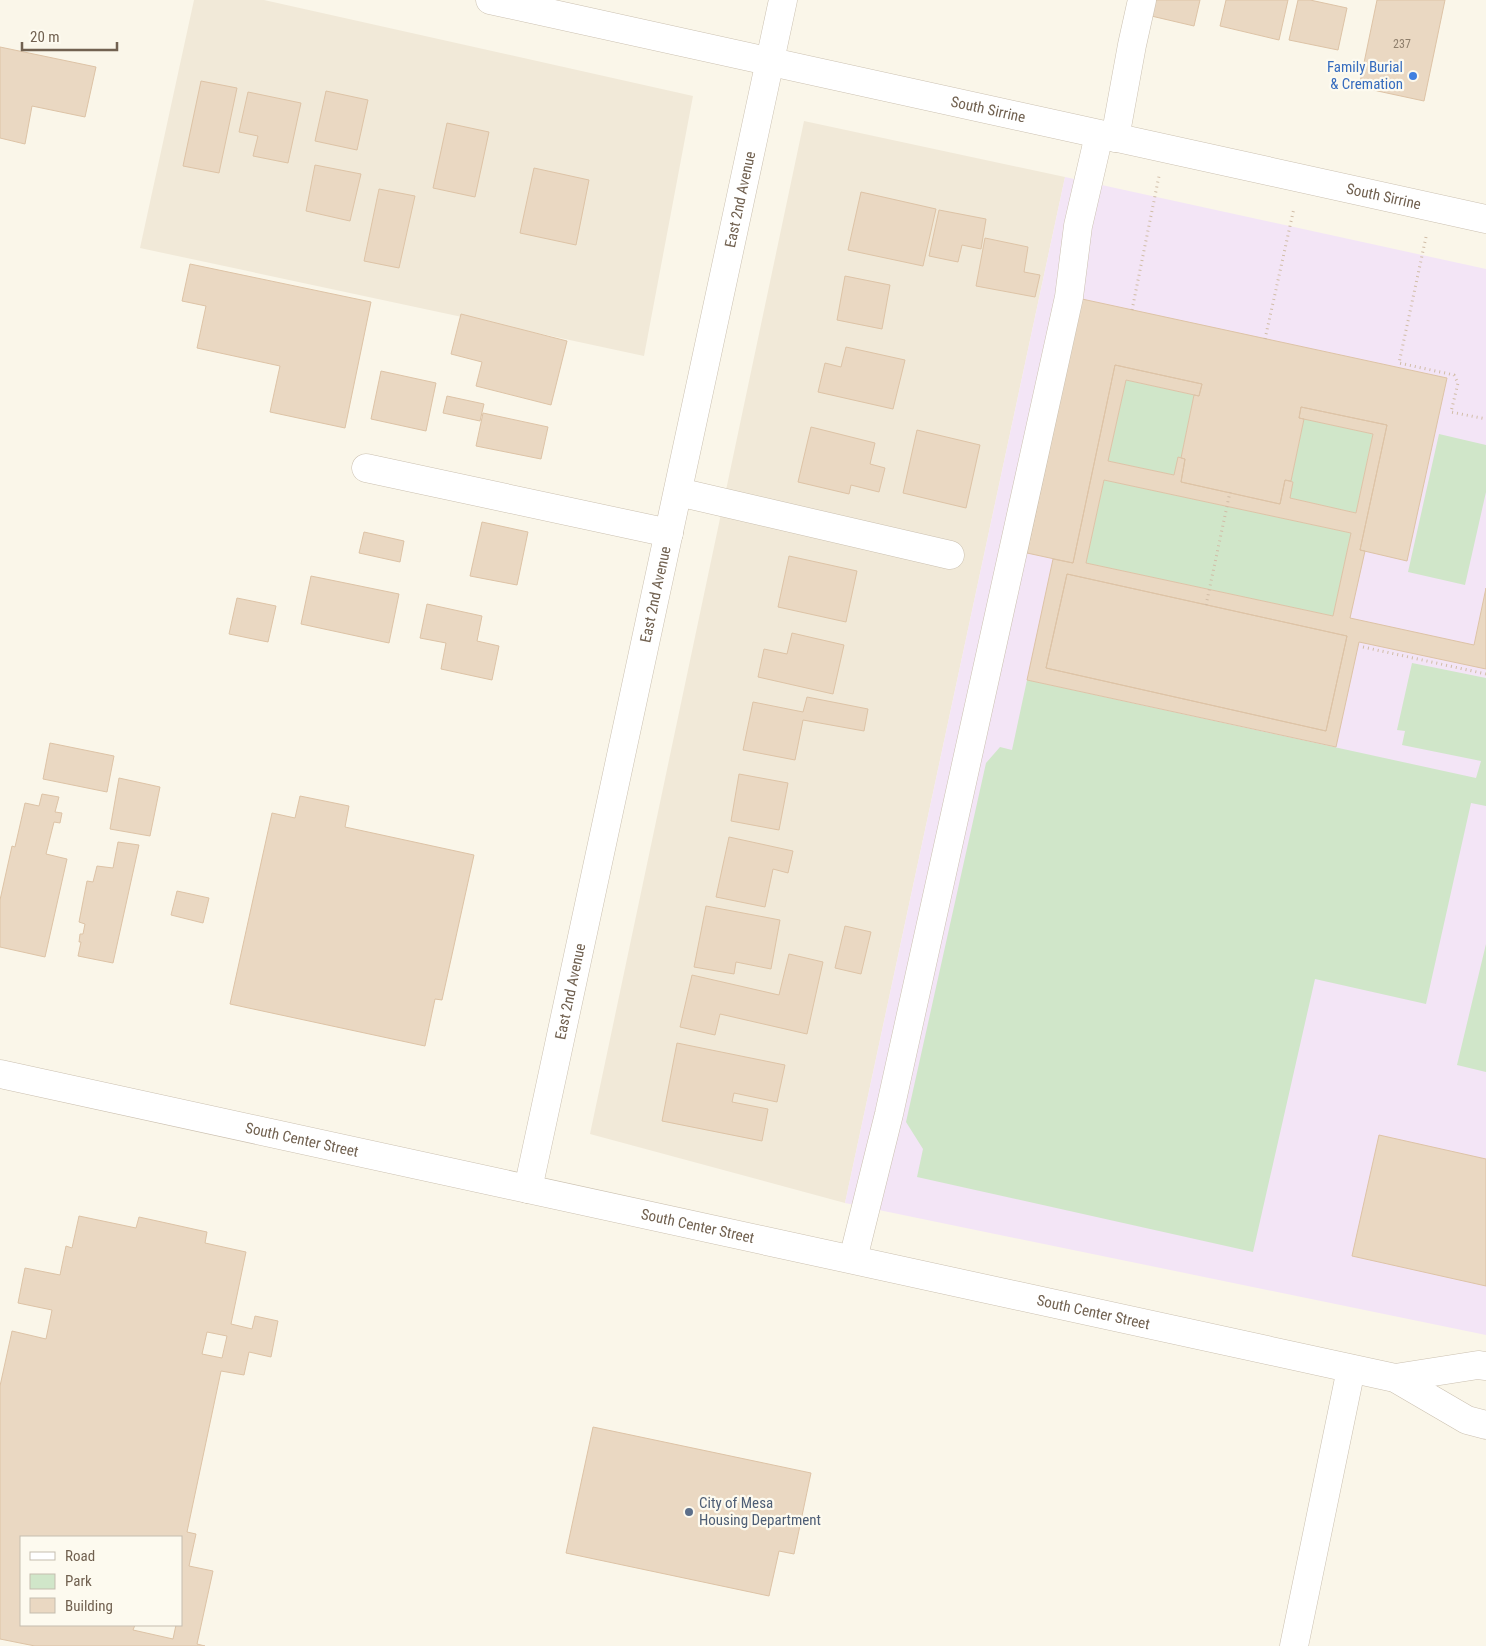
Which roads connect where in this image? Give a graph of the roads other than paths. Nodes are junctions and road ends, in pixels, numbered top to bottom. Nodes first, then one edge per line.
1 (490, 0) edge
2 (783, 0) edge
3 (1142, 0) edge
4 (770, 62) junction
5 (1107, 136) junction
6 (1486, 219) edge
7 (366, 468) dead end
8 (678, 492) junction
9 (669, 533) junction
10 (950, 554) dead end
11 (0, 1074) edge
12 (528, 1189) junction
13 (853, 1259) junction
14 (1486, 1366) edge
15 (1351, 1369) junction
16 (1395, 1378) junction
17 (1486, 1425) edge
18 (1294, 1646) edge

1 - 4 street, South Sirrine
2 - 4 street, East 2nd Avenue
3 - 5 street
4 - 5 street, South Sirrine
4 - 8 street, East 2nd Avenue
5 - 6 street, South Sirrine
5 - 13 street
7 - 9 street
8 - 9 street, East 2nd Avenue
8 - 10 street
9 - 12 street, East 2nd Avenue
11 - 12 street, South Center Street
12 - 13 street, South Center Street
13 - 15 street, South Center Street
14 - 16 street, South Center Street
15 - 16 street, South Center Street
15 - 18 street
16 - 17 street, South Center Street

